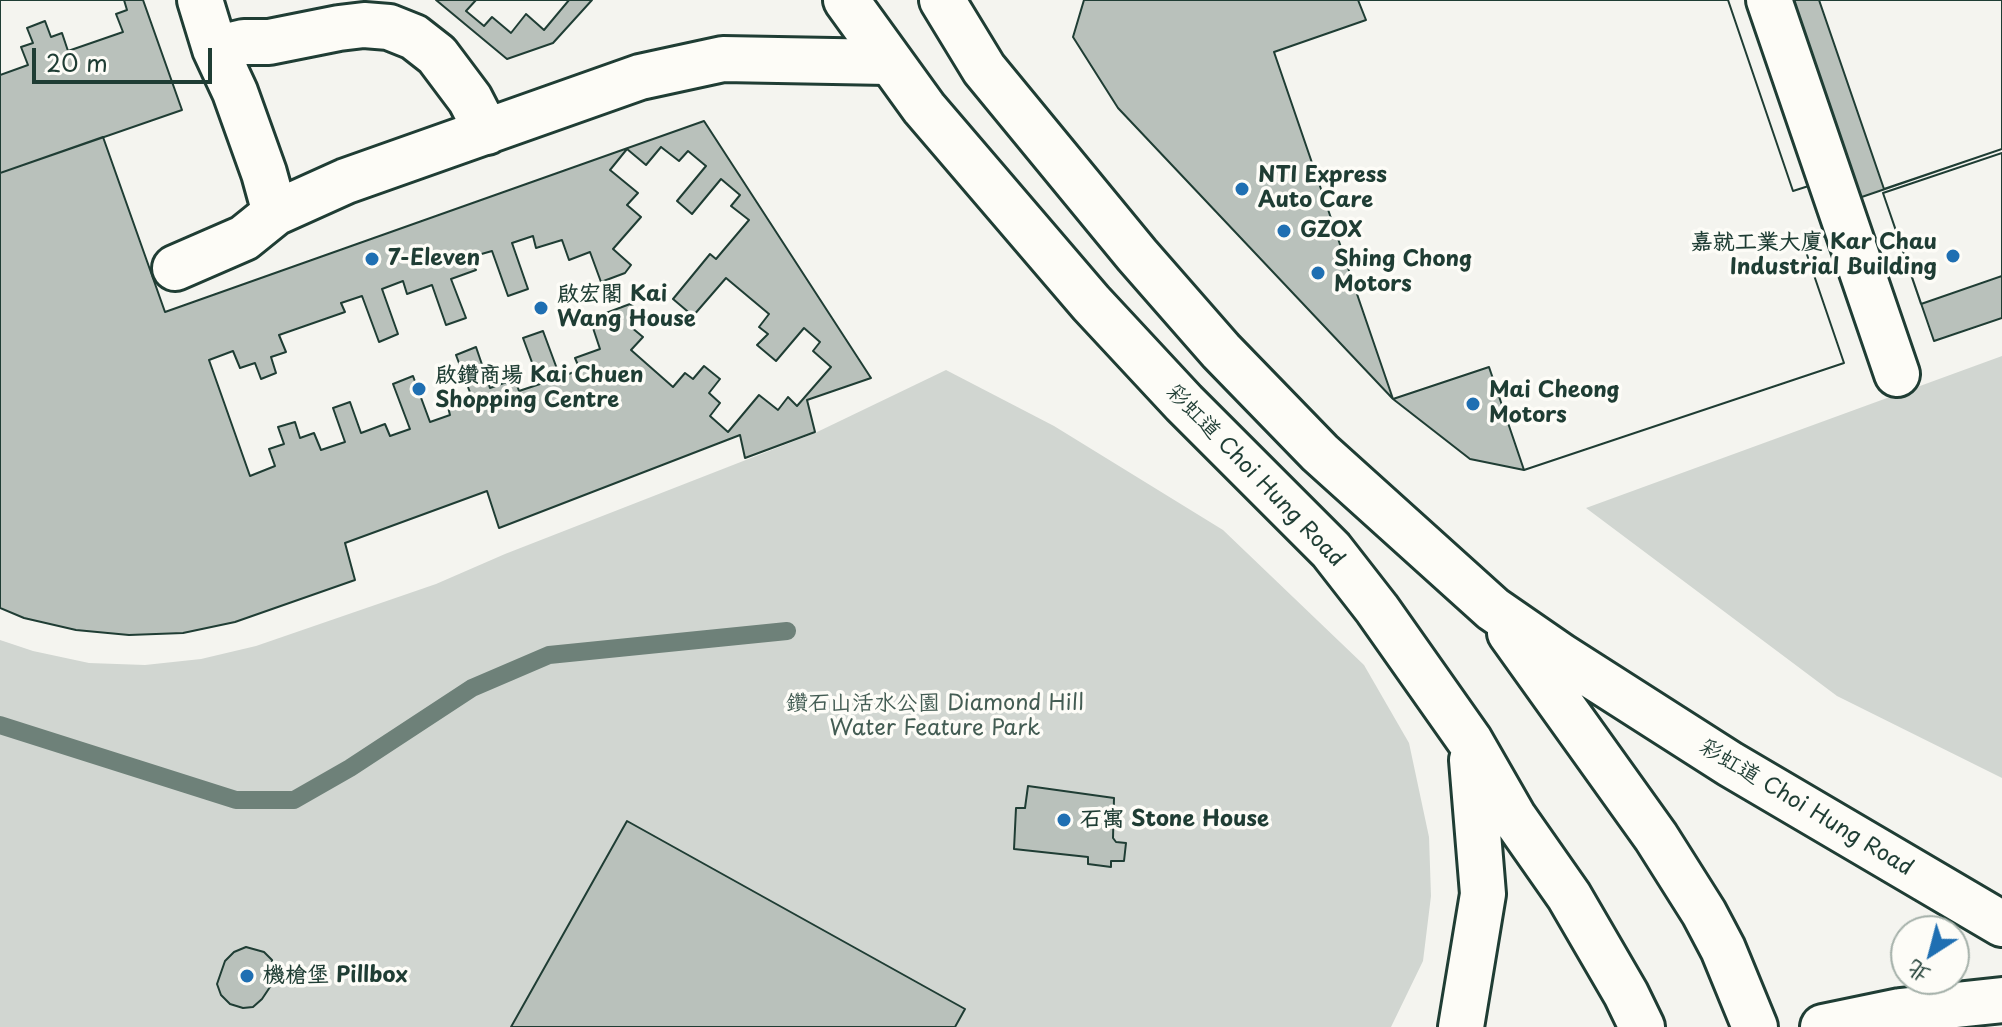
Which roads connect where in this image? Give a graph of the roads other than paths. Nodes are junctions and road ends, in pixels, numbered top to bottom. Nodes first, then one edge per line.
1 (200, 0) edge
2 (846, 0) edge
3 (886, 0) edge
4 (942, 0) edge
5 (1769, 0) edge
6 (215, 49) junction
7 (888, 62) junction
8 (487, 132) junction
9 (275, 213) junction
10 (175, 268) dead end
11 (1897, 374) dead end
12 (1493, 609) junction
13 (1470, 741) junction
14 (2002, 924) edge
15 (2002, 1000) edge
16 (1461, 1027) edge
17 (1642, 1027) edge
18 (1755, 1027) edge
19 (1823, 1027) edge

1 - 6 main road
2 - 7 main road, 彩虹道 Choi Hung Road
3 - 7 main road
4 - 12 main road, 彩虹道 Choi Hung Road
5 - 11 main road
6 - 8 main road
6 - 9 main road
7 - 8 main road
7 - 13 main road, 彩虹道 Choi Hung Road
8 - 9 main road
9 - 10 main road
12 - 14 main road, 彩虹道 Choi Hung Road
12 - 18 main road, 彩虹道 Choi Hung Road
13 - 16 main road
13 - 17 main road, 彩虹道 Choi Hung Road
15 - 19 main road

